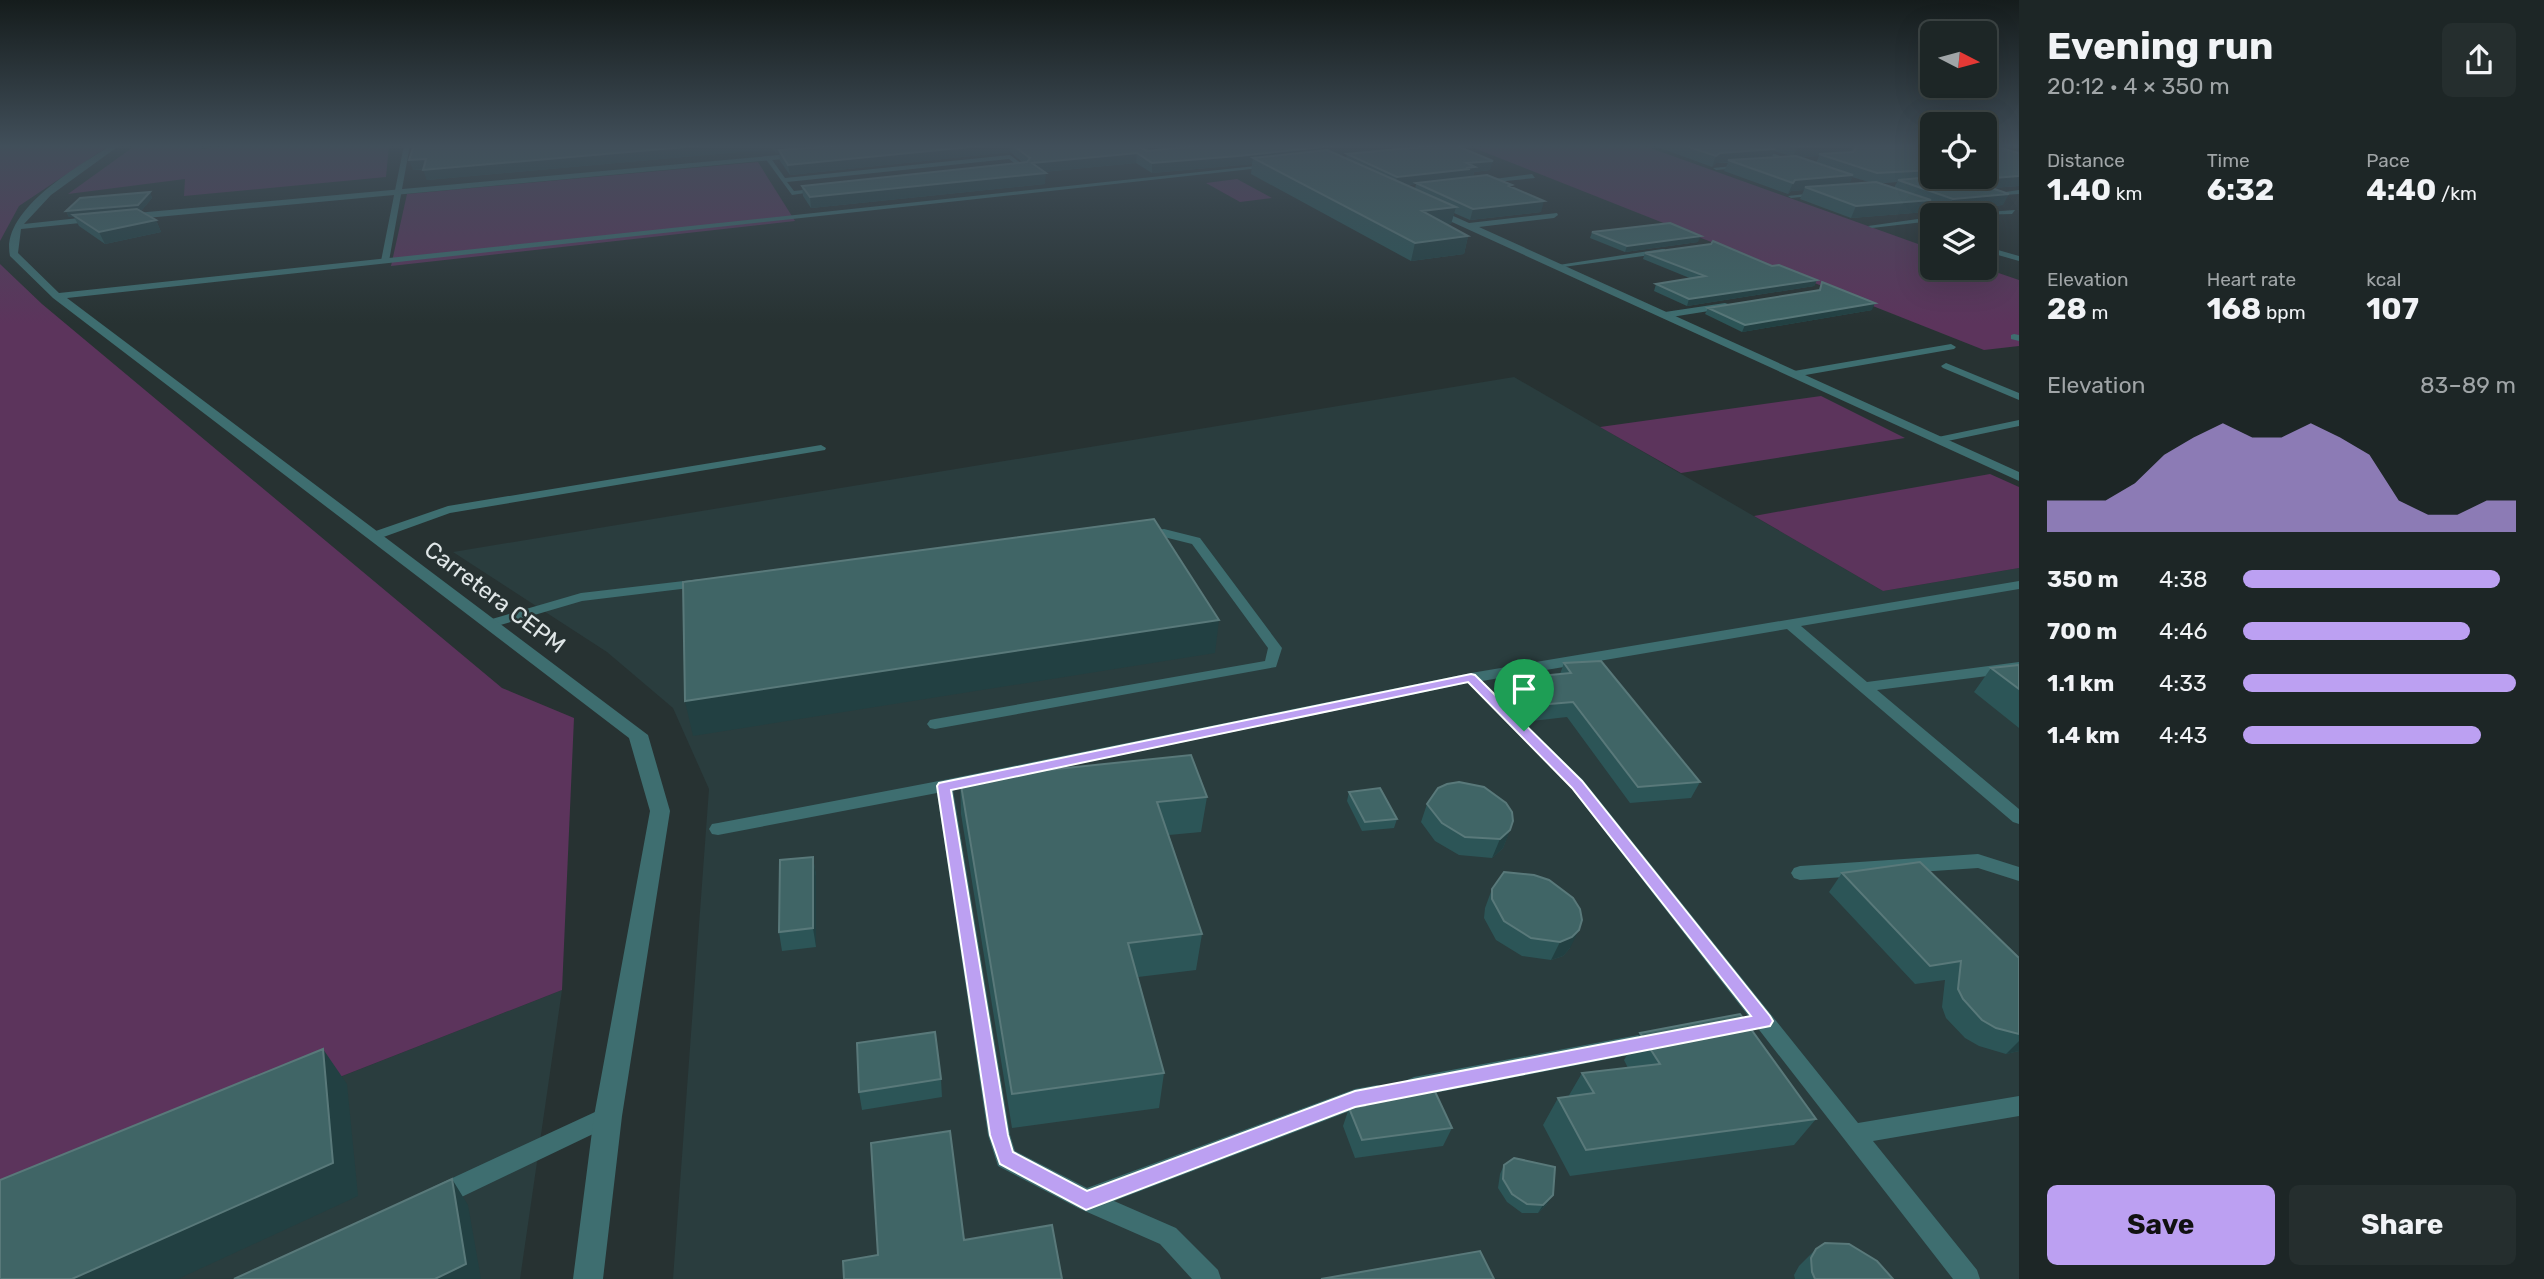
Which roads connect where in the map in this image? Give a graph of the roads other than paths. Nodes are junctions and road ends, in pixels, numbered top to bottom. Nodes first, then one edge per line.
1 (36, 205) edge
2 (260, 205) edge
3 (396, 205) edge
4 (913, 205) edge
5 (1425, 206) edge
6 (2012, 212) dead end
7 (1997, 213) edge
8 (1554, 215) dead end
9 (1920, 220) edge
10 (1469, 226) junction
11 (1872, 226) dead end
12 (17, 227) junction
13 (1678, 249) edge
14 (1997, 252) edge
15 (2019, 260) edge
16 (385, 261) junction
17 (1556, 266) junction
18 (57, 296) junction
19 (1732, 305) edge
20 (1665, 315) junction
21 (1951, 347) dead end
22 (1946, 366) dead end
23 (1794, 374) junction
24 (2019, 397) edge
25 (2019, 423) edge
26 (1938, 440) junction
27 (821, 448) dead end
28 (2019, 477) edge
29 (374, 536) junction
30 (1136, 536) edge
31 (709, 582) edge
32 (2019, 585) edge
33 (490, 624) junction
34 (1790, 624) junction
35 (2019, 667) edge
36 (1471, 678) junction
37 (1864, 687) junction
38 (935, 724) dead end
39 (944, 786) junction
40 (2019, 818) edge
41 (718, 829) dead end
42 (1800, 873) dead end
43 (2019, 874) edge
44 (1765, 1021) junction
45 (1737, 1026) edge
46 (1670, 1038) edge
47 (2019, 1106) edge
48 (608, 1116) junction
49 (1853, 1134) junction
50 (1086, 1200) junction
51 (423, 1203) edge
52 (585, 1277) edge
53 (1209, 1279) edge
54 (1968, 1279) edge

1 - 12 street
2 - 12 street
3 - 16 lane
4 - 16 street
5 - 10 street
6 - 7 lane
8 - 10 street
9 - 11 lane
10 - 17 street
12 - 18 street, Carretera CEPM
13 - 17 lane
14 - 15 lane
16 - 18 street
17 - 20 street
18 - 29 street, Carretera CEPM
19 - 20 lane
20 - 23 street
21 - 23 lane
22 - 24 lane
23 - 26 street
25 - 26 lane
26 - 28 street
27 - 29 lane
29 - 33 street, Carretera CEPM
30 - 38 lane
31 - 33 lane
32 - 34 lane
33 - 48 street, Carretera CEPM
34 - 36 lane
34 - 37 lane
35 - 37 lane
36 - 39 lane
36 - 44 lane
37 - 40 lane
39 - 41 lane
39 - 50 lane
42 - 43 lane
44 - 45 lane
44 - 49 lane
46 - 50 lane
47 - 49 lane
48 - 51 lane
48 - 52 street, Carretera CEPM
49 - 54 lane
50 - 53 lane

